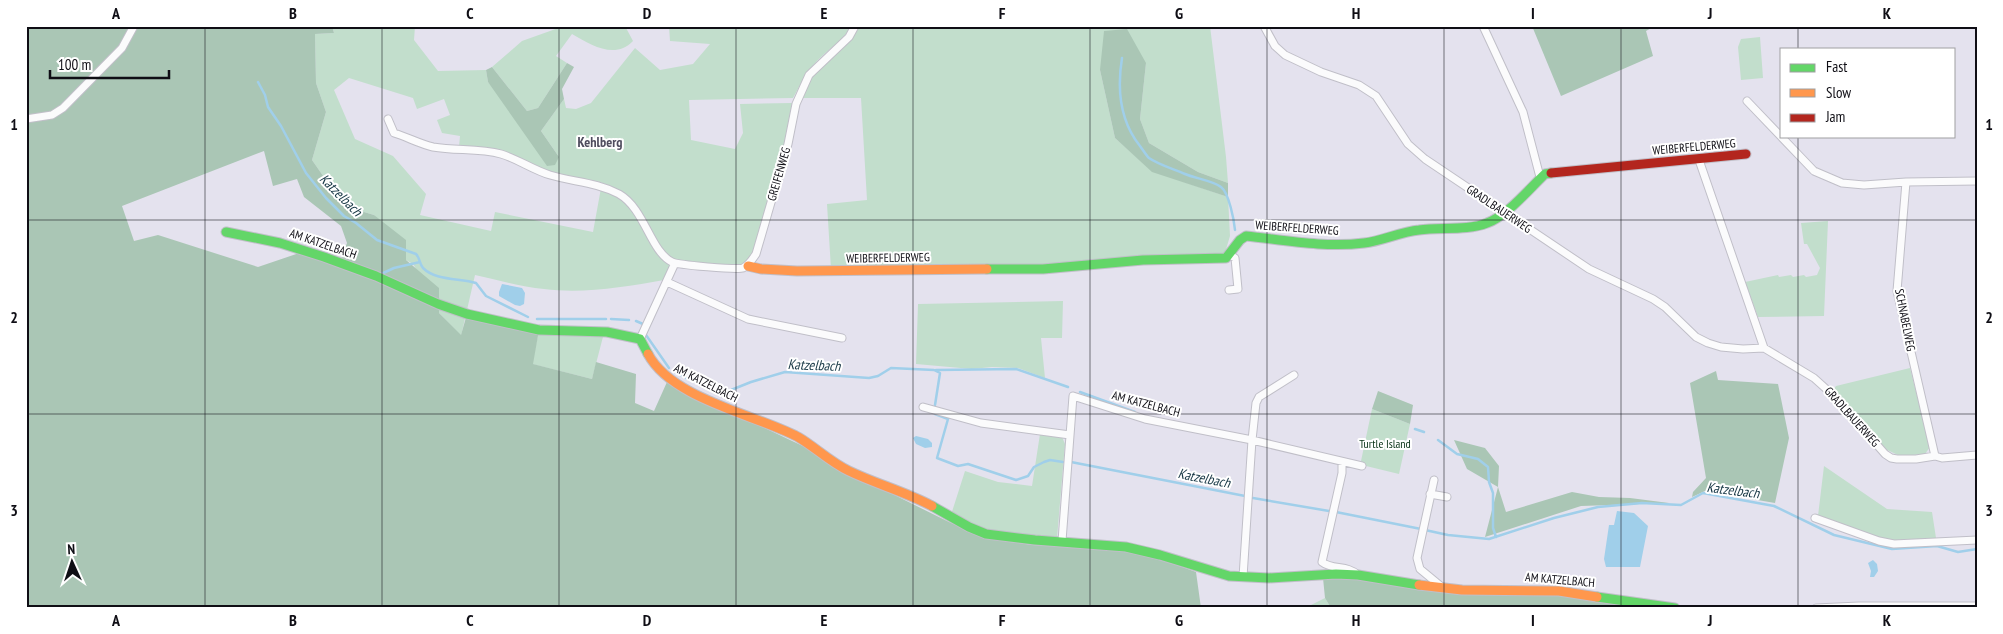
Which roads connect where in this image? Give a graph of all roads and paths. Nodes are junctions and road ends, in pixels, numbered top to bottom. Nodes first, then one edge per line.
1 (134, 26) edge
2 (855, 26) edge
3 (1264, 26) edge
4 (1482, 26) edge
5 (1747, 101) dead end
6 (388, 118) dead end
7 (26, 119) edge
8 (1780, 135) edge
9 (1782, 138) edge
10 (1746, 154) dead end
11 (1699, 160) junction
12 (1540, 177) junction
13 (1906, 182) junction
14 (1977, 182) edge
15 (1505, 212) junction
16 (226, 232) dead end
17 (1230, 255) junction
18 (675, 263) junction
19 (748, 266) junction
20 (667, 282) junction
21 (1229, 290) dead end
22 (842, 338) dead end
23 (640, 339) junction
24 (1764, 348) junction
25 (1294, 375) dead end
26 (923, 408) dead end
27 (1070, 435) junction
28 (1252, 440) junction
29 (1977, 455) edge
30 (1935, 456) junction
31 (1342, 463) junction
32 (1362, 466) dead end
33 (1434, 480) dead end
34 (1430, 494) junction
35 (1447, 497) dead end
36 (1815, 518) dead end
37 (1977, 540) edge
38 (1062, 541) junction
39 (1358, 574) junction
40 (1243, 577) junction
41 (1443, 588) junction
42 (1977, 606) edge
43 (1675, 608) edge
44 (1816, 608) edge

1 - 7 street
2 - 19 street, GREIFENWEG
3 - 15 street, GRADLBAUERWEG
4 - 12 street
5 - 8 street
6 - 18 street
9 - 13 street
10 - 11 street, WEIBERFELDERWEG
11 - 12 street, WEIBERFELDERWEG
11 - 24 street
12 - 15 street, WEIBERFELDERWEG
13 - 14 street
13 - 30 street, SCHNABELWEG
15 - 17 street, WEIBERFELDERWEG
15 - 24 street, GRADLBAUERWEG
16 - 23 street, AM KATZELBACH
17 - 19 street, WEIBERFELDERWEG
17 - 21 street
18 - 19 street
18 - 20 street
20 - 22 street
20 - 23 street
23 - 38 street, AM KATZELBACH
24 - 30 street, GRADLBAUERWEG
25 - 28 street
26 - 27 street
27 - 28 street, AM KATZELBACH
27 - 38 street, AM KATZELBACH
28 - 31 street, AM KATZELBACH
28 - 40 street
29 - 30 street, GRADLBAUERWEG
31 - 32 street, AM KATZELBACH
31 - 39 street, AM KATZELBACH
33 - 34 street
34 - 35 street
34 - 41 street
36 - 37 street
38 - 40 street, AM KATZELBACH
39 - 40 street, AM KATZELBACH
39 - 41 street, AM KATZELBACH
41 - 43 street, AM KATZELBACH
42 - 44 street

